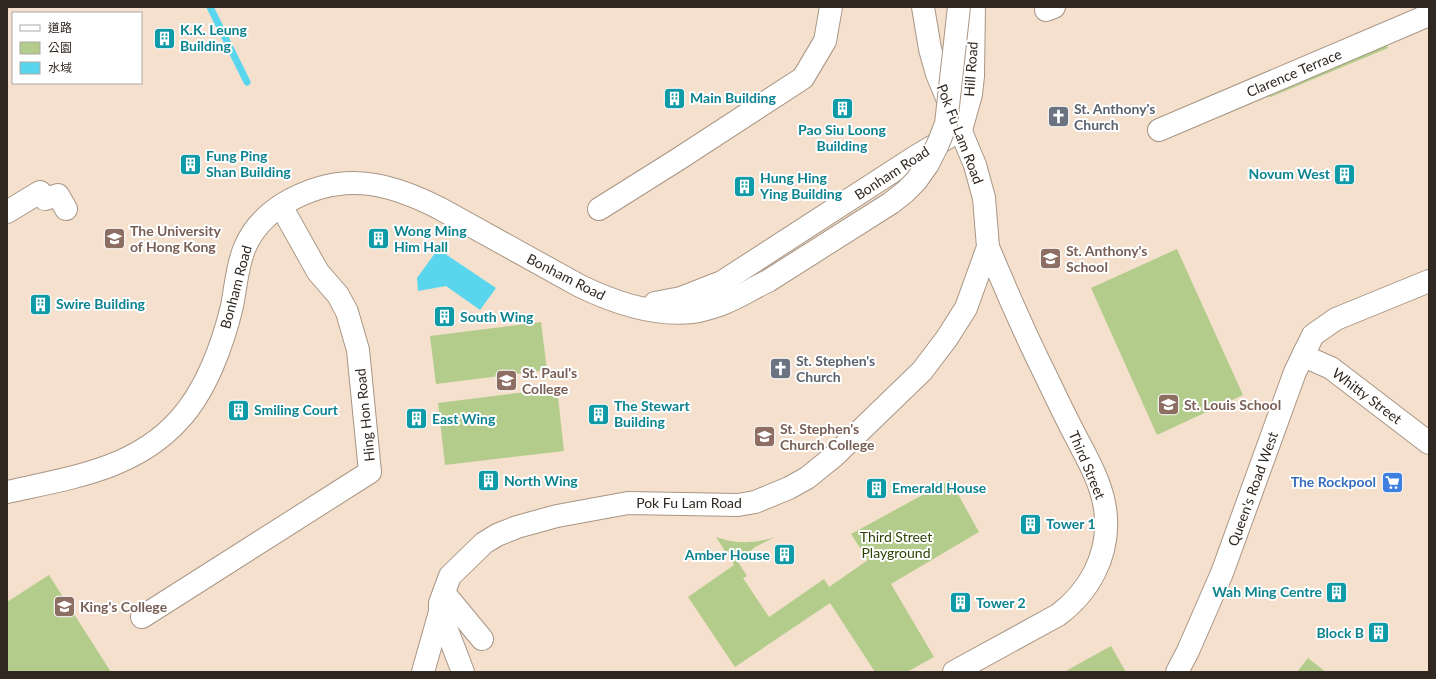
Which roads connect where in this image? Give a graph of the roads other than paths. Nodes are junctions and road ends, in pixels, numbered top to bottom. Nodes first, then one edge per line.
1 (831, 7) edge
2 (924, 7) edge
3 (959, 7) edge
4 (974, 7) edge
5 (1429, 13) edge
6 (961, 130) junction
7 (1159, 130) dead end
8 (281, 206) junction
9 (599, 209) dead end
10 (66, 210) dead end
11 (7, 212) edge
12 (988, 247) junction
13 (1429, 281) edge
14 (632, 307) junction
15 (1304, 353) junction
16 (1427, 439) edge
17 (7, 492) edge
18 (442, 602) junction
19 (142, 617) dead end
20 (482, 639) dead end
21 (423, 672) edge
22 (463, 672) edge
23 (954, 672) edge
24 (1177, 672) edge

1 - 9 main road
2 - 6 main road, Pok Fu Lam Road
3 - 14 main road, Bonham Road, bridge
4 - 6 main road, Hill Road
5 - 7 main road, Clarence Terrace
6 - 12 main road, Pok Fu Lam Road
6 - 14 main road, Bonham Road
8 - 14 main road, Bonham Road
8 - 17 main road, Bonham Road
8 - 19 main road, Hing Hon Road
10 - 11 main road
12 - 18 main road, Pok Fu Lam Road
12 - 23 main road, Third Street
13 - 15 main road, Queen's Road West
15 - 16 main road, Whitty Street
15 - 24 main road, Queen's Road West
18 - 20 main road
18 - 21 main road, Pok Fu Lam Road
18 - 22 main road

